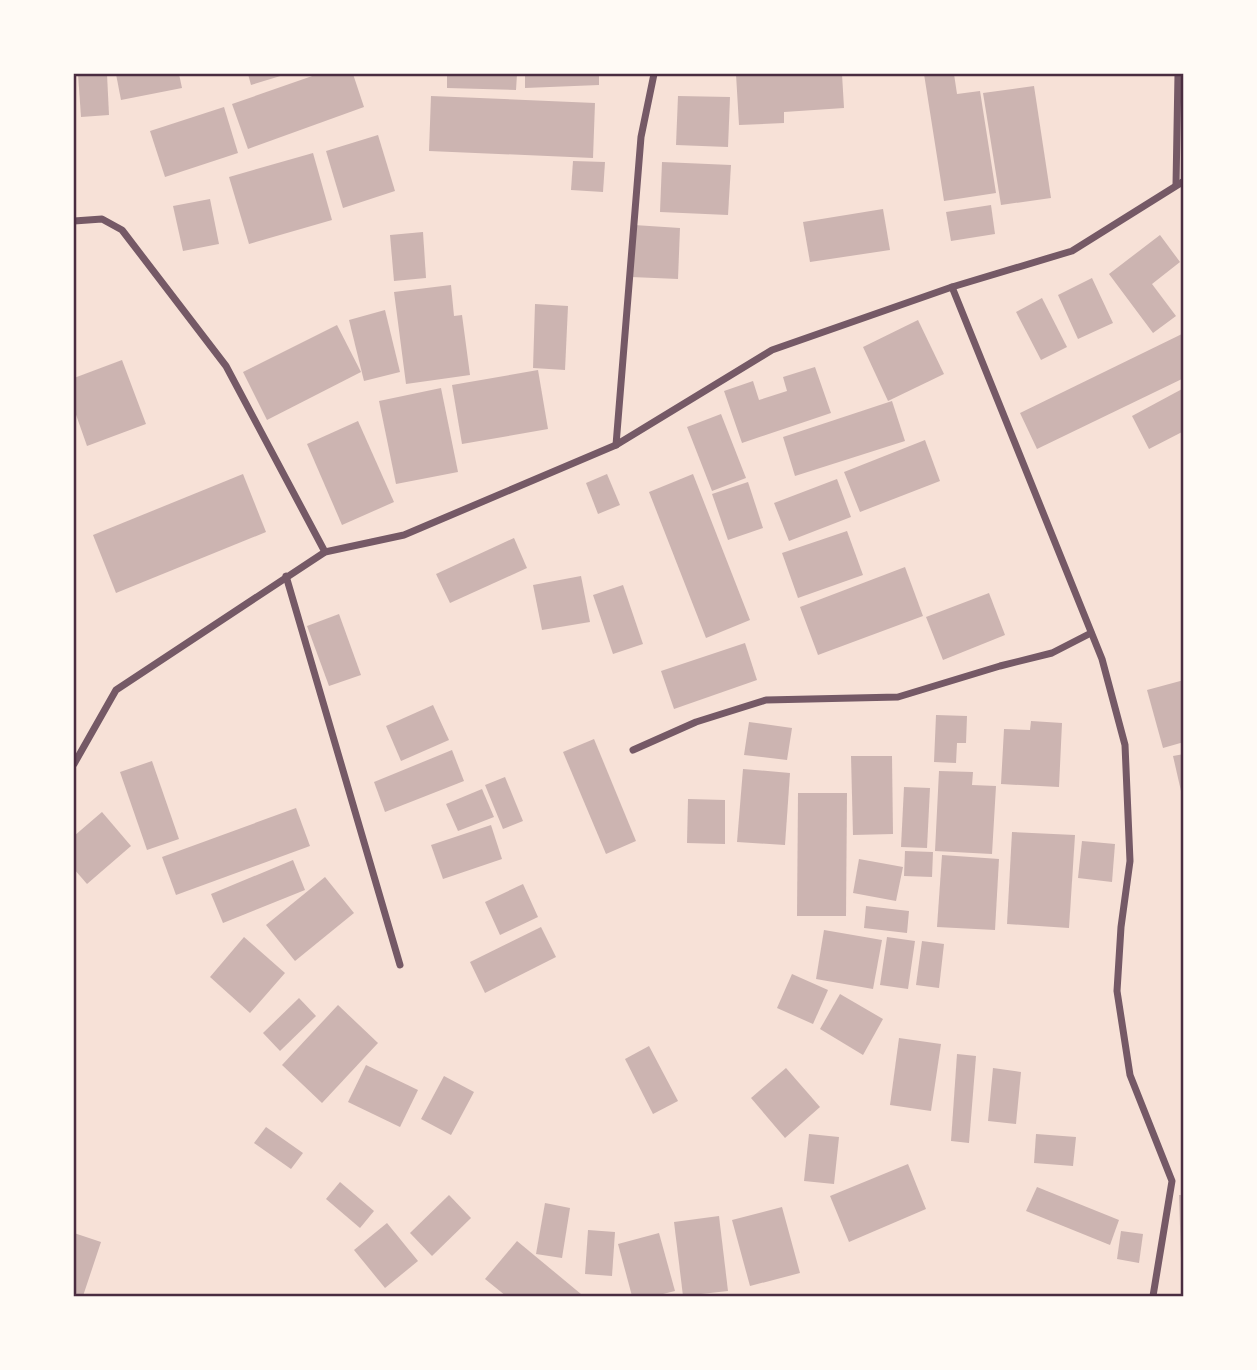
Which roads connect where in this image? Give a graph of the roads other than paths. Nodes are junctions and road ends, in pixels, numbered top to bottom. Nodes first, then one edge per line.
1 (654, 74) edge
2 (1178, 74) edge
3 (1180, 183) edge
4 (74, 221) edge
5 (952, 287) junction
6 (616, 445) junction
7 (324, 552) junction
8 (286, 576) junction
9 (1091, 633) junction
10 (633, 750) dead end
11 (74, 764) edge
12 (400, 965) dead end
13 (1153, 1297) edge

1 - 6 street
2 - 3 street
3 - 5 street
4 - 7 street
5 - 6 street
5 - 9 street
6 - 7 street
7 - 8 street
8 - 11 street
8 - 12 street
9 - 10 street
9 - 13 street

